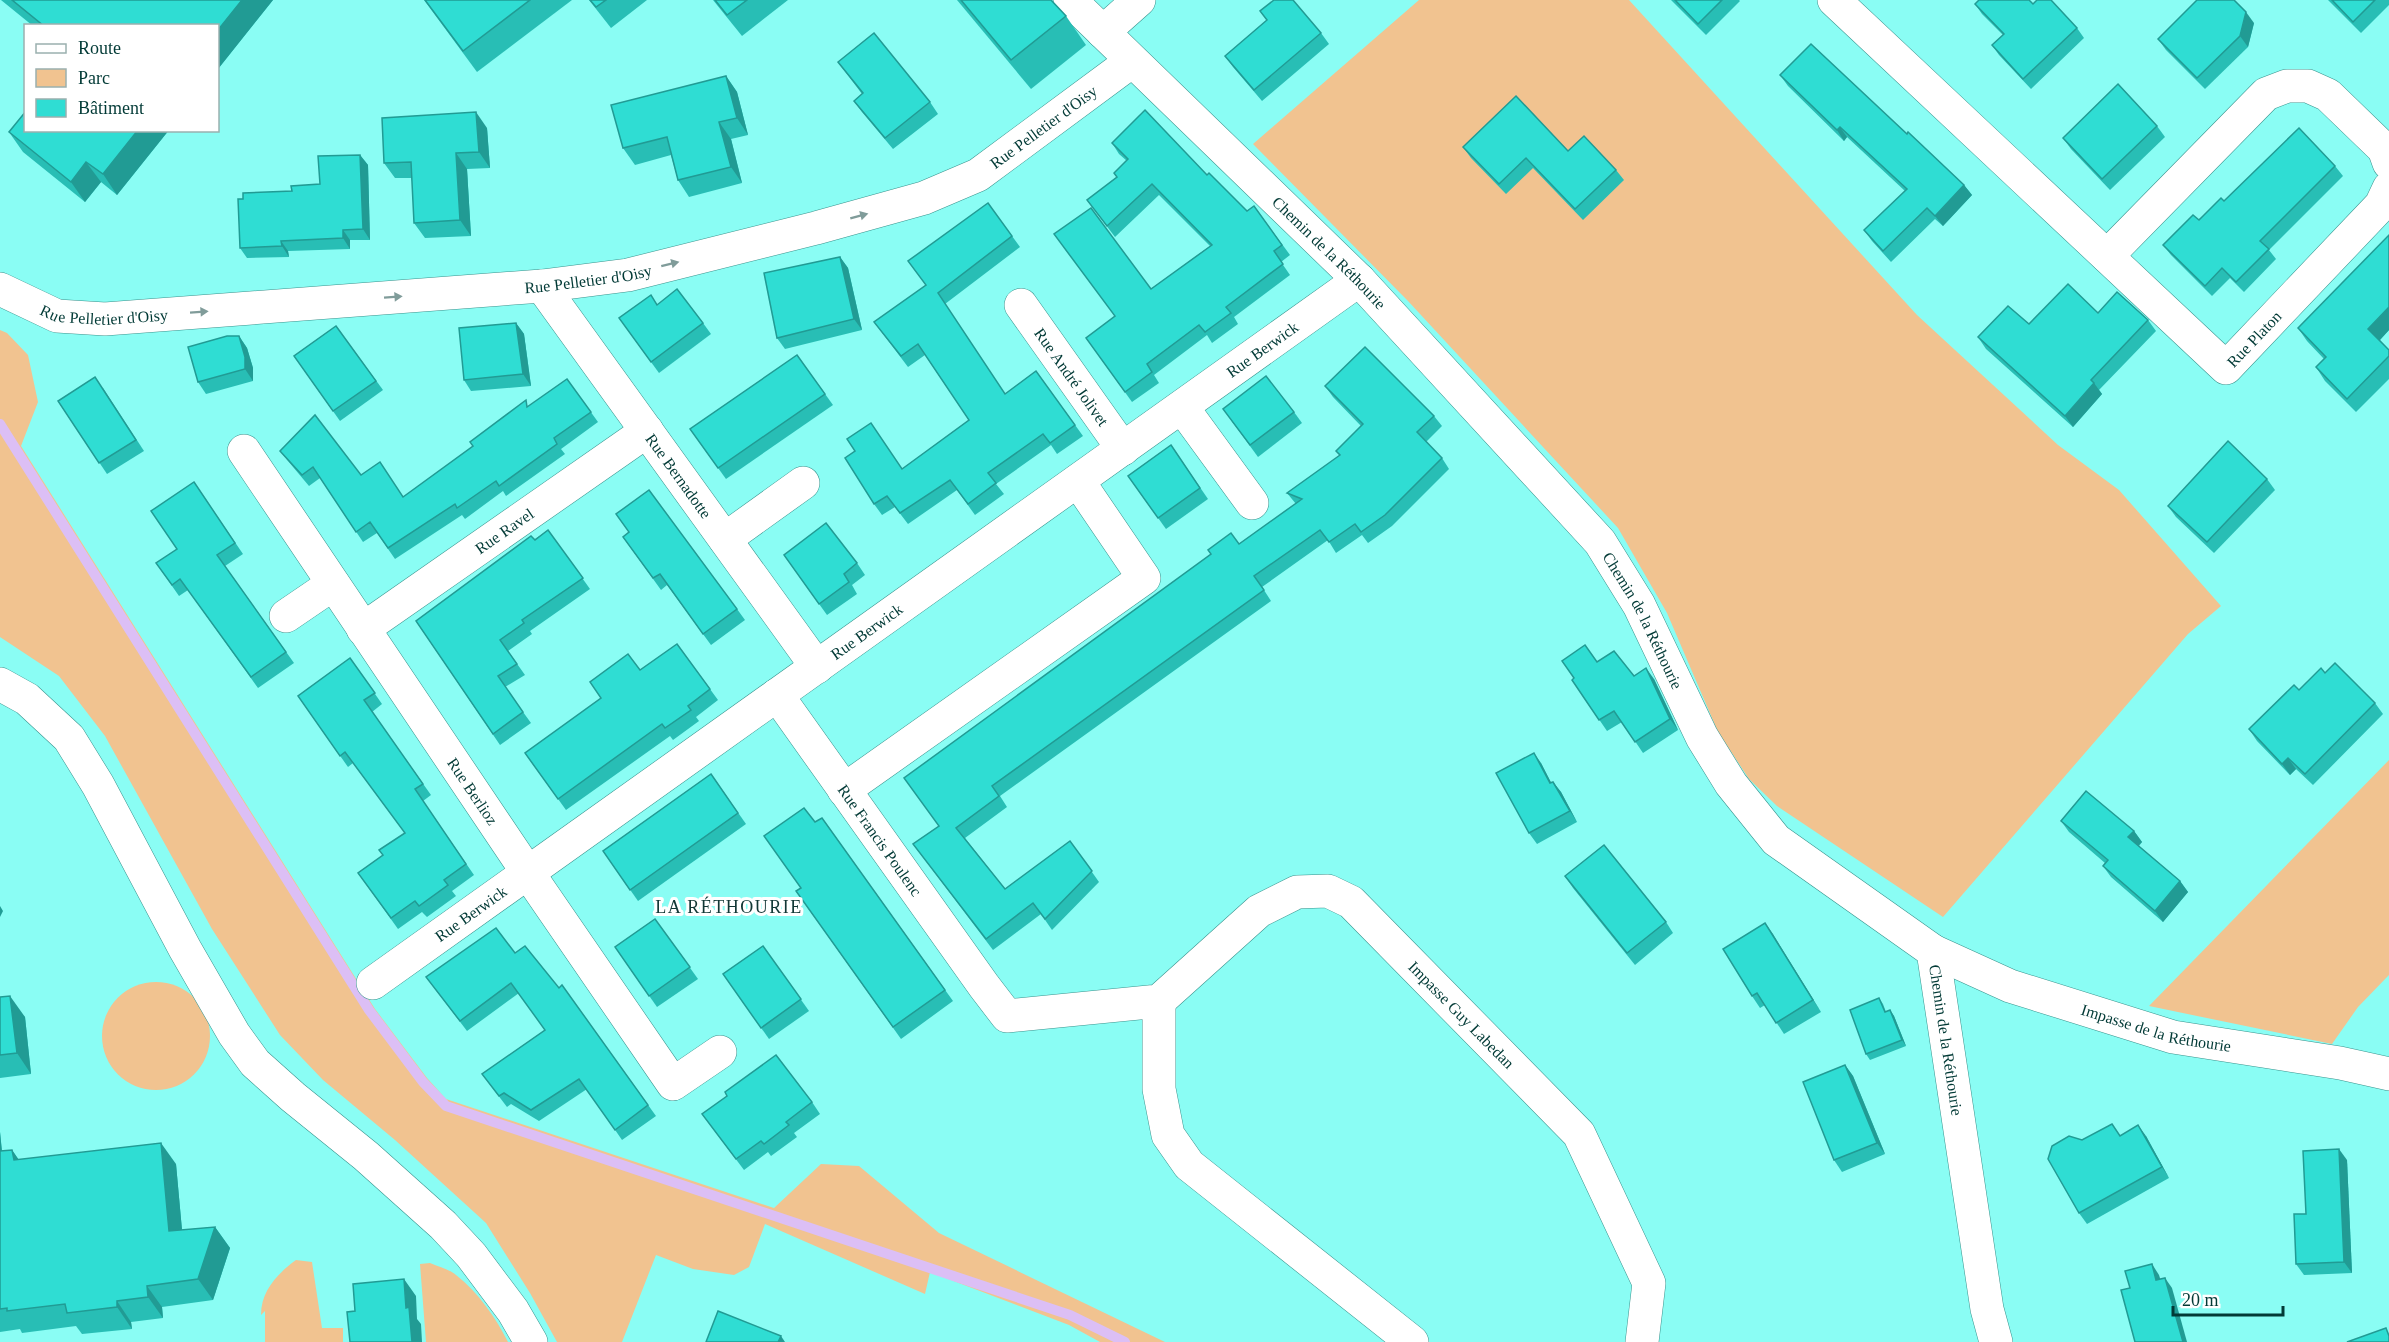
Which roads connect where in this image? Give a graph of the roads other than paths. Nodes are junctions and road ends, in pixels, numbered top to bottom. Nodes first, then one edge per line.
1 (1070, 0) edge
2 (1139, 0) edge
3 (1834, 0) edge
4 (1102, 32) junction
5 (1132, 61) junction
6 (2389, 164) edge
7 (2389, 188) edge
8 (2107, 256) junction
9 (1359, 280) junction
10 (542, 286) junction
11 (0, 289) edge
12 (1021, 305) dead end
13 (1182, 407) junction
14 (647, 431) junction
15 (1123, 448) junction
16 (244, 451) dead end
17 (1078, 481) junction
18 (803, 483) dead end
19 (1252, 503) dead end
20 (725, 539) junction
21 (333, 584) junction
22 (286, 616) dead end
23 (363, 629) junction
24 (817, 667) junction
25 (0, 684) edge
26 (777, 695) junction
27 (844, 790) junction
28 (528, 873) junction
29 (1933, 951) junction
30 (373, 983) dead end
31 (1159, 1001) junction
32 (720, 1052) dead end
33 (2389, 1074) edge
34 (531, 1342) edge
35 (1412, 1342) edge
36 (1642, 1342) edge
37 (1996, 1342) edge

1 - 4 street, Chemin de la Réthourie
2 - 4 street
3 - 8 street, Rue Platon
4 - 5 street, Chemin de la Réthourie
5 - 9 street, Chemin de la Réthourie
10 -> 5 street, Rue Pelletier d'Oisy
6 - 8 street
7 - 8 street, Rue Platon
9 - 13 street, Rue Berwick
9 - 29 street, Chemin de la Réthourie
11 -> 10 street, Rue Pelletier d'Oisy
10 - 14 street, Rue Bernadotte
12 - 15 street, Rue André Jolivet
13 - 15 street, Rue Berwick
13 - 19 street
14 - 20 street, Rue Bernadotte
14 - 23 street, Rue Ravel
15 - 17 street, Rue Berwick
16 - 21 street, Rue Berlioz
17 - 24 street, Rue Berwick
17 - 27 street
18 - 20 street
20 - 24 street, Rue Bernadotte
21 - 22 street
21 - 23 street, Rue Berlioz
23 - 28 street, Rue Berlioz
24 - 26 street, Rue Berwick
25 - 34 street
26 - 27 street, Rue Francis Poulenc
26 - 28 street, Rue Berwick
27 - 31 street, Rue Francis Poulenc
28 - 30 street, Rue Berwick
28 - 32 street, Rue Berlioz
29 - 33 street, Impasse de la Réthourie
29 - 37 street, Chemin de la Réthourie
31 - 35 street
31 - 36 street, Impasse Guy Labedan

